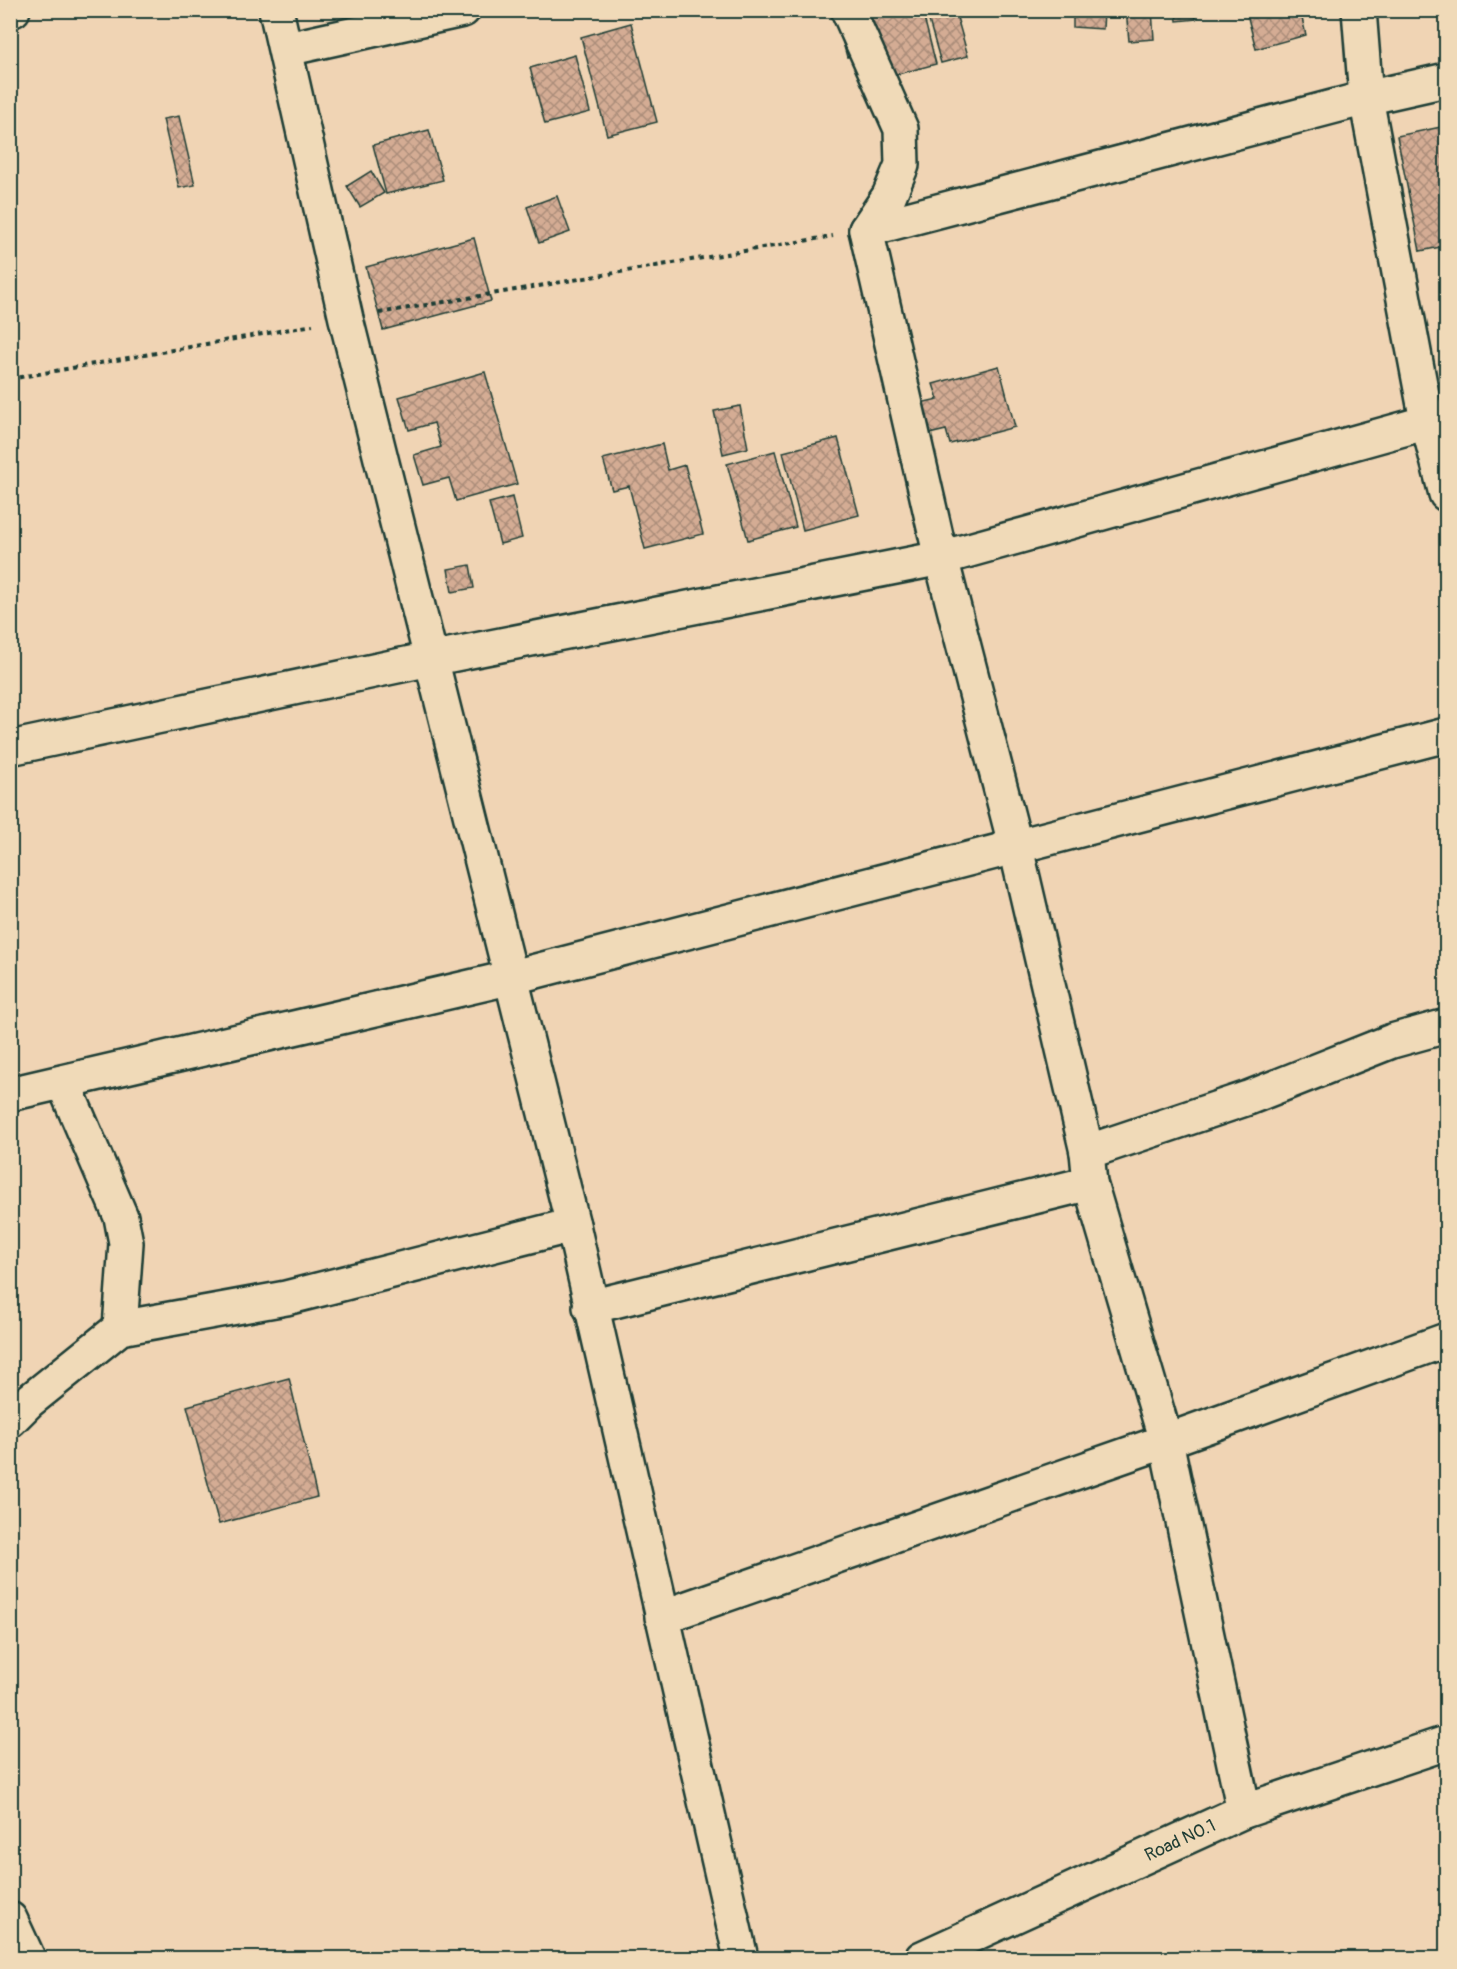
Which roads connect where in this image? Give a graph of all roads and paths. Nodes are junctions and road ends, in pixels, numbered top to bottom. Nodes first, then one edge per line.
1 (276, 10) edge
2 (463, 10) edge
3 (848, 10) edge
4 (1359, 10) edge
5 (287, 49) junction
6 (1446, 80) edge
7 (1366, 98) junction
8 (866, 230) junction
9 (346, 319) junction
10 (10, 379) edge
11 (1437, 419) edge
12 (1446, 494) edge
13 (941, 558) junction
14 (430, 659) junction
15 (1446, 735) edge
16 (10, 748) edge
17 (1017, 848) junction
18 (513, 976) junction
19 (1446, 1026) edge
20 (63, 1082) junction
21 (10, 1094) edge
22 (1088, 1168) junction
23 (573, 1225) junction
24 (590, 1307) junction
25 (120, 1328) junction
26 (1446, 1340) edge
27 (10, 1420) edge
28 (1166, 1441) junction
29 (662, 1617) junction
30 (1446, 1743) edge
31 (1244, 1811) junction
32 (10, 1919) edge
33 (28, 1959) edge
34 (741, 1959) edge
35 (922, 1959) edge

1 - 5 main road
2 - 5 main road
3 - 8 main road
4 - 7 main road
5 - 9 main road
6 - 7 main road
7 - 8 main road
7 - 11 main road
8 - 9 path
8 - 13 main road
9 - 10 path
9 - 14 main road
11 - 12 main road
11 - 13 main road
13 - 14 main road
13 - 17 main road
14 - 16 main road
14 - 18 main road
15 - 17 main road
17 - 18 main road
17 - 22 main road
18 - 20 main road
18 - 23 main road
19 - 22 main road
20 - 21 main road
20 - 25 main road
22 - 24 main road
22 - 28 main road
23 - 24 main road
23 - 25 main road
24 - 29 main road
25 - 27 main road
26 - 28 main road
28 - 29 main road
28 - 31 main road
29 - 34 main road
30 - 31 main road, Road NO.1
31 - 35 main road, Road NO.1
32 - 33 main road

